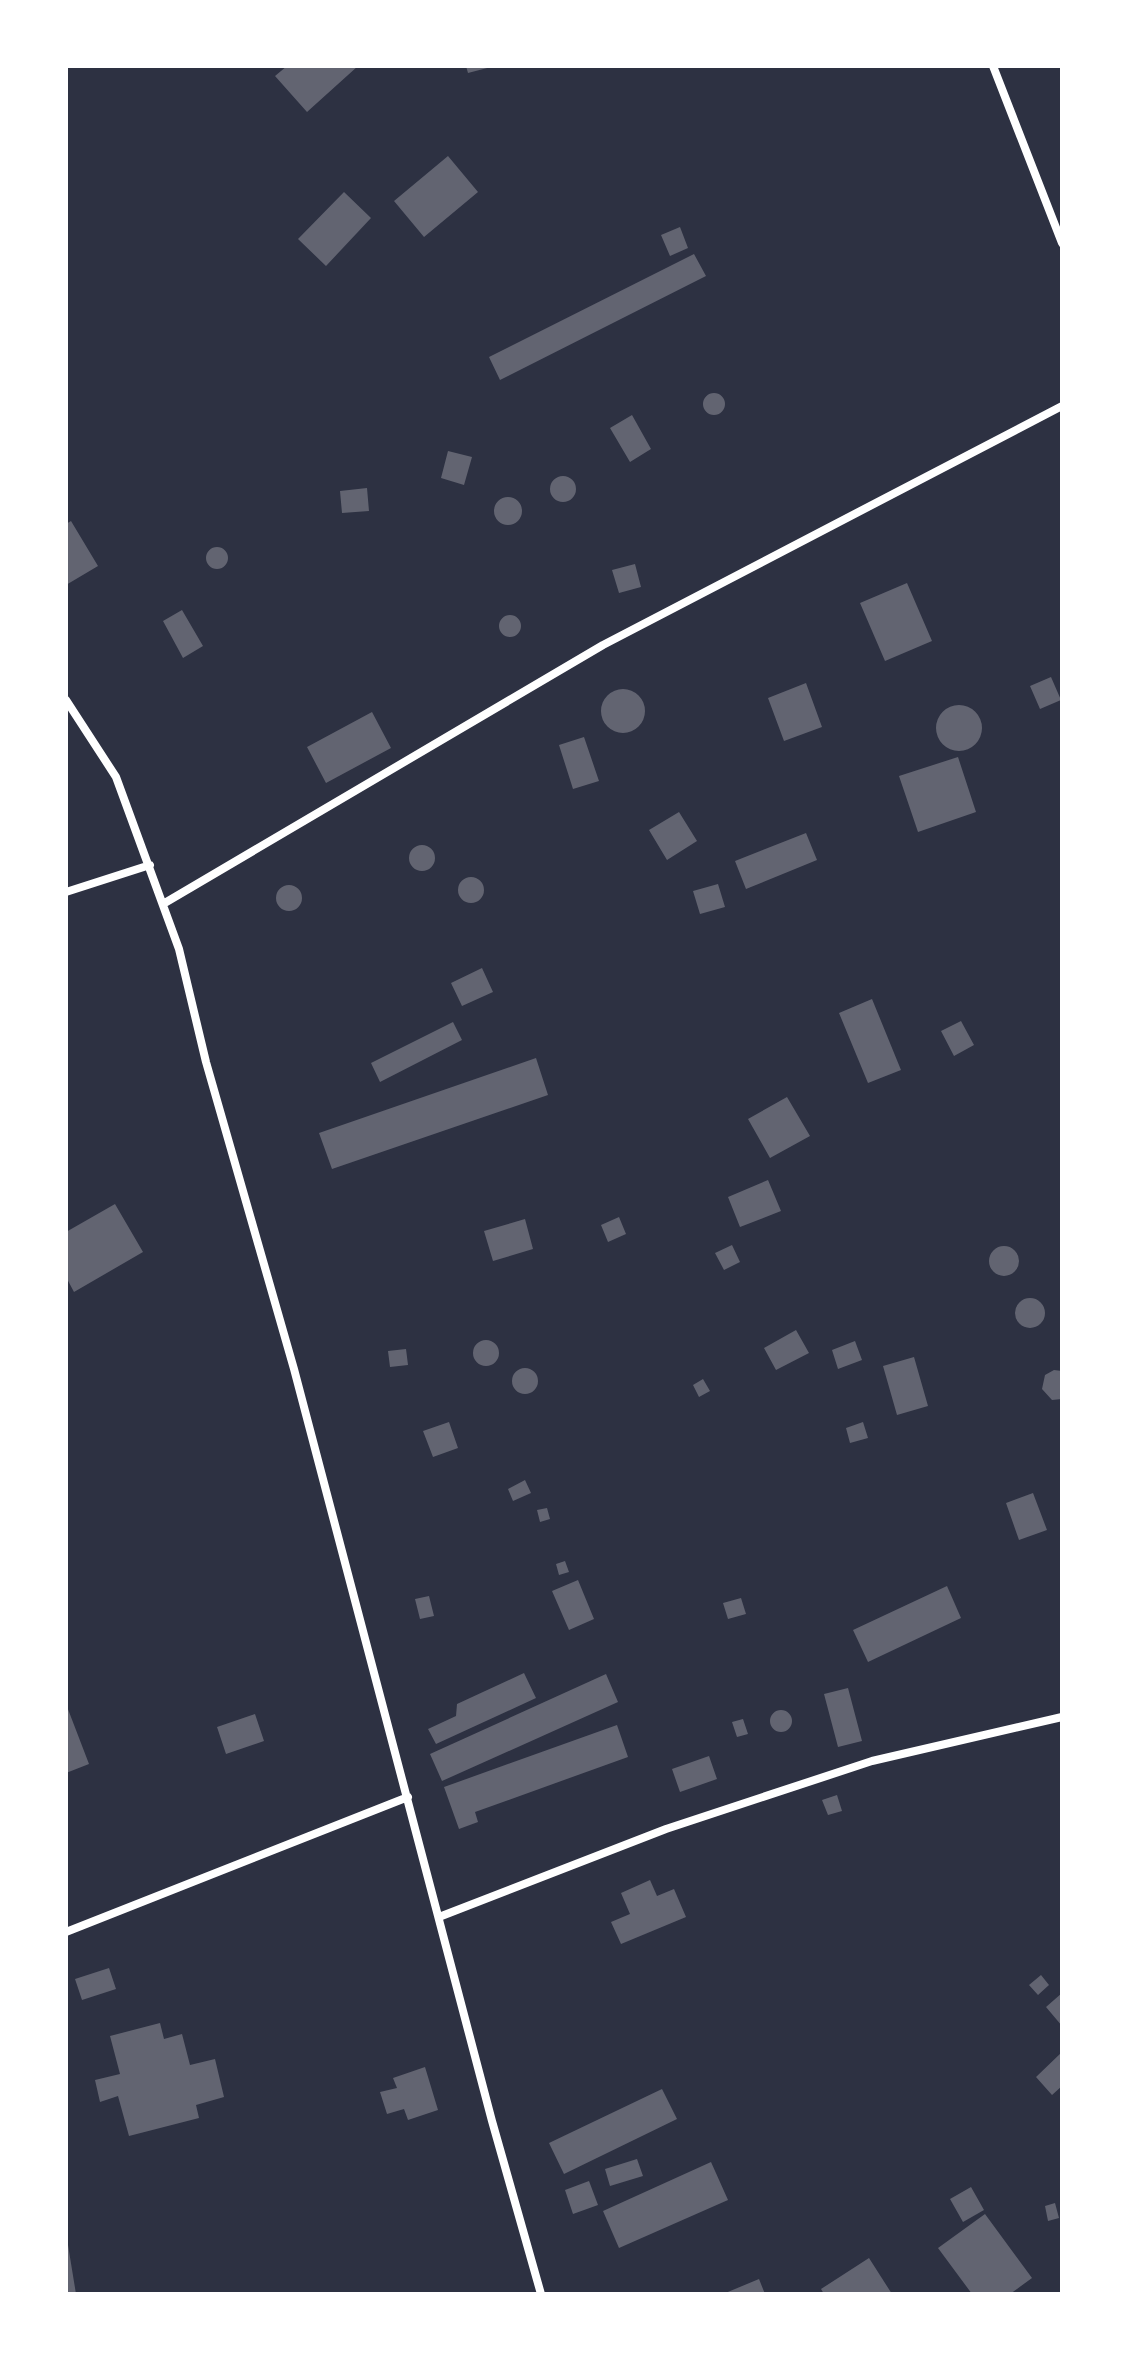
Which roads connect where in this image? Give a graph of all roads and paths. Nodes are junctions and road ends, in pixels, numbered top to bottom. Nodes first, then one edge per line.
1 (993, 66) edge
2 (1062, 243) edge
3 (1062, 406) edge
4 (66, 700) edge
5 (150, 865) junction
6 (66, 892) edge
7 (163, 904) junction
8 (1062, 1717) edge
9 (408, 1797) junction
10 (439, 1917) junction
11 (66, 1932) edge
12 (541, 2294) edge

1 - 2 street
3 - 7 street
4 - 5 street
5 - 6 street
5 - 7 street
7 - 9 street
8 - 10 street
9 - 10 street
9 - 11 street
10 - 12 street

